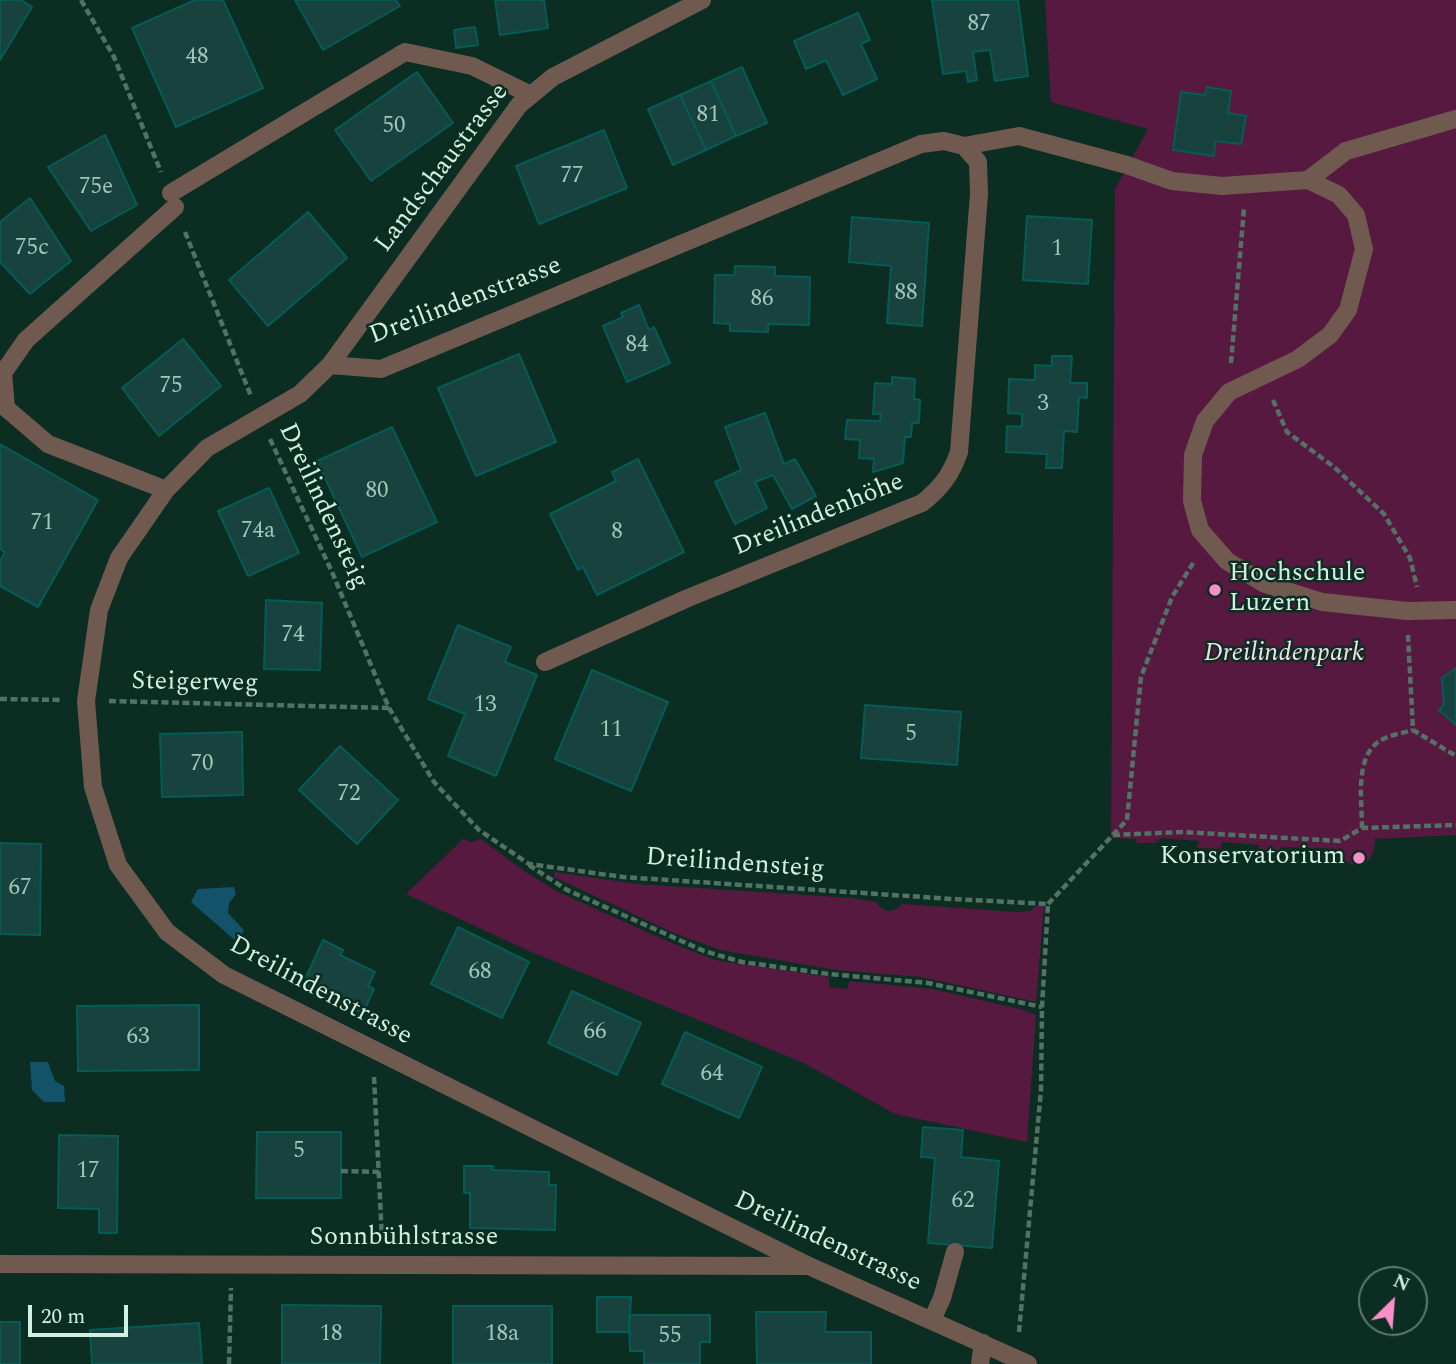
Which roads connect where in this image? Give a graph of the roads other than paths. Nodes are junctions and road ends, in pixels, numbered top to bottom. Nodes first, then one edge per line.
1 (702, 0) edge
2 (531, 94) junction
3 (1456, 119) edge
4 (964, 146) junction
5 (1308, 180) junction
6 (330, 365) junction
7 (166, 489) junction
8 (1456, 610) edge
9 (545, 662) dead end
10 (954, 1252) dead end
11 (0, 1264) edge
12 (809, 1266) junction
13 (932, 1320) junction
14 (983, 1343) junction
15 (980, 1364) edge
16 (1028, 1364) edge

1 - 2 street, Landschaustrasse
2 - 6 street, Landschaustrasse
2 - 7 street
3 - 5 street
4 - 5 street, Dreilindenstrasse
4 - 6 street, Dreilindenstrasse
4 - 9 street, Dreilindenhöhe
5 - 8 street
6 - 7 street, Dreilindenstrasse
7 - 12 street, Dreilindenstrasse
10 - 13 street
11 - 12 street, Sonnbühlstrasse
12 - 13 street, Dreilindenstrasse
13 - 14 street, Dreilindenstrasse
14 - 15 street
14 - 16 street, Dreilindenstrasse

